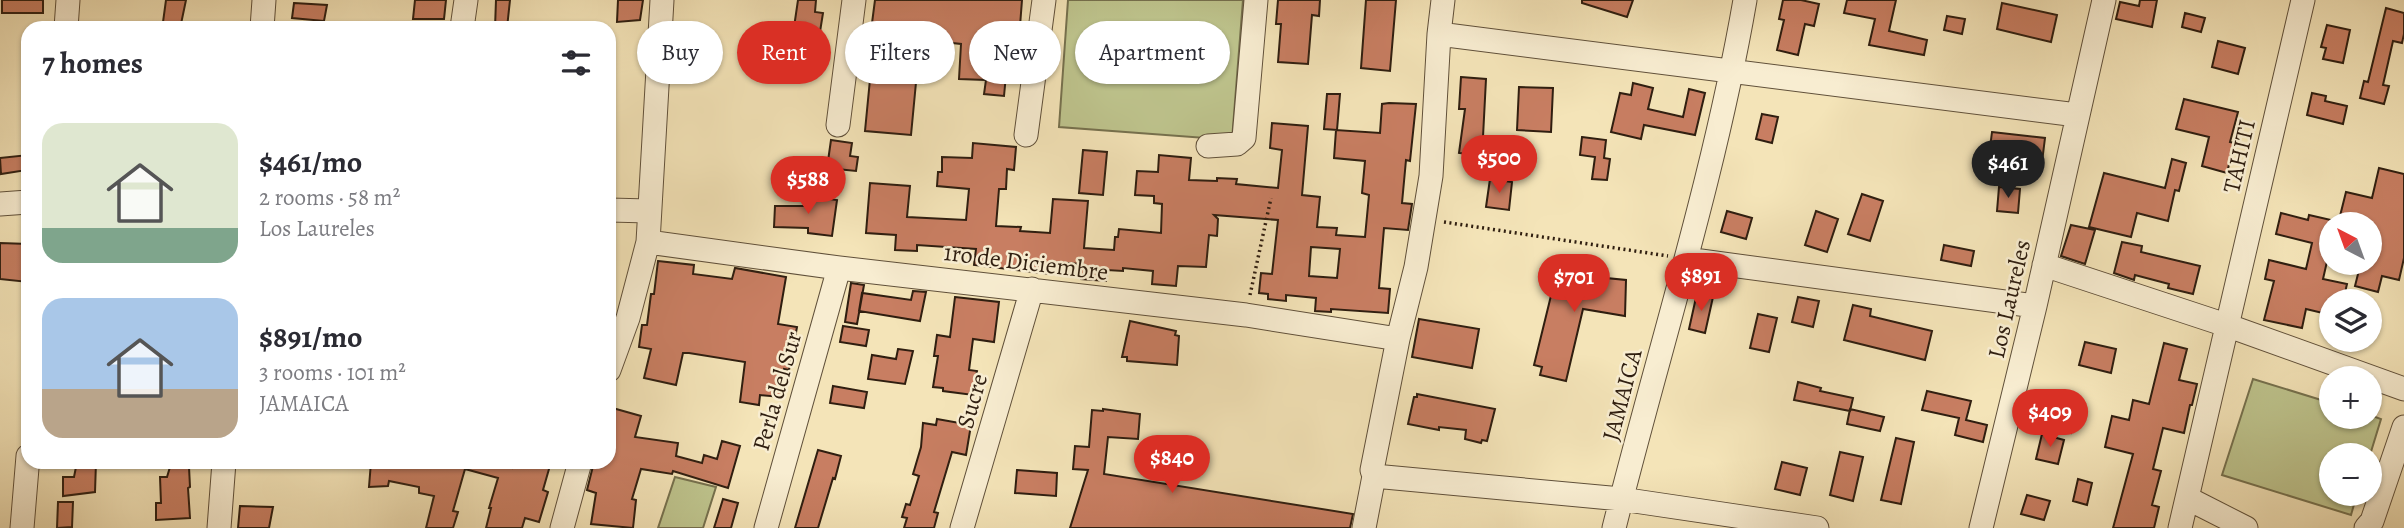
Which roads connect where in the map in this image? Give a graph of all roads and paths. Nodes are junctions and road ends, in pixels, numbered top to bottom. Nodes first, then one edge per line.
1 (68, 0) edge
2 (264, 0) edge
3 (466, 0) edge
4 (662, 0) edge
5 (854, 0) edge
6 (1044, 0) edge
7 (1256, 0) edge
8 (1443, 0) edge
9 (1745, 0) edge
10 (2104, 0) edge
11 (2303, 0) edge
12 (66, 21) edge
13 (262, 21) edge
14 (464, 21) edge
15 (1439, 34) junction
16 (1733, 71) junction
17 (2077, 115) junction
18 (838, 125) dead end
19 (1026, 135) dead end
20 (1208, 146) dead end
21 (1271, 198) dead end
22 (21, 202) edge
23 (0, 204) edge
24 (616, 210) edge
25 (649, 211) junction
26 (1424, 219) junction
27 (648, 242) junction
28 (1686, 259) junction
29 (2044, 265) junction
30 (839, 268) junction
31 (1032, 289) junction
32 (2035, 306) junction
33 (1245, 315) junction
34 (2226, 325) junction
35 (1398, 339) junction
36 (616, 351) edge
37 (2404, 389) edge
38 (2404, 426) edge
39 (27, 469) edge
40 (223, 469) edge
41 (578, 469) edge
42 (1374, 476) junction
43 (2188, 498) junction
44 (1621, 499) junction
45 (1802, 527) edge
46 (22, 528) edge
47 (219, 528) edge
48 (562, 528) edge
49 (766, 528) edge
50 (962, 528) edge
51 (1364, 528) edge
52 (1614, 528) edge
53 (1982, 528) edge
54 (2180, 528) edge
55 (2246, 528) edge
56 (2366, 528) edge

1 - 12 street
2 - 13 street
3 - 14 street
4 - 25 street
5 - 18 street
6 - 19 street
7 - 20 street
8 - 15 street
9 - 16 street, JAMAICA
10 - 17 street, Los Laureles
11 - 34 street, TAHITI
15 - 16 street
15 - 26 street
16 - 17 street
16 - 28 street, JAMAICA
17 - 29 street, Los Laureles
21 - 33 path
22 - 23 street
24 - 25 street
25 - 27 street
26 - 28 path
26 - 35 street
27 - 30 street, 1ro de Diciembre
27 - 36 street
28 - 32 street
28 - 44 street, JAMAICA
29 - 32 street, Los Laureles
29 - 34 street
30 - 31 street, 1ro de Diciembre
30 - 49 street, Perla del Sur
31 - 33 street, 1ro de Diciembre
31 - 50 street, Sucre
32 - 53 street, Los Laureles
33 - 35 street, 1ro de Diciembre
34 - 37 street
34 - 43 street, TAHITI
35 - 42 street
38 - 56 street
39 - 46 street
40 - 47 street
41 - 48 street
42 - 44 street
42 - 51 street
43 - 54 street, TAHITI
43 - 55 street
44 - 45 street
44 - 52 street, JAMAICA

